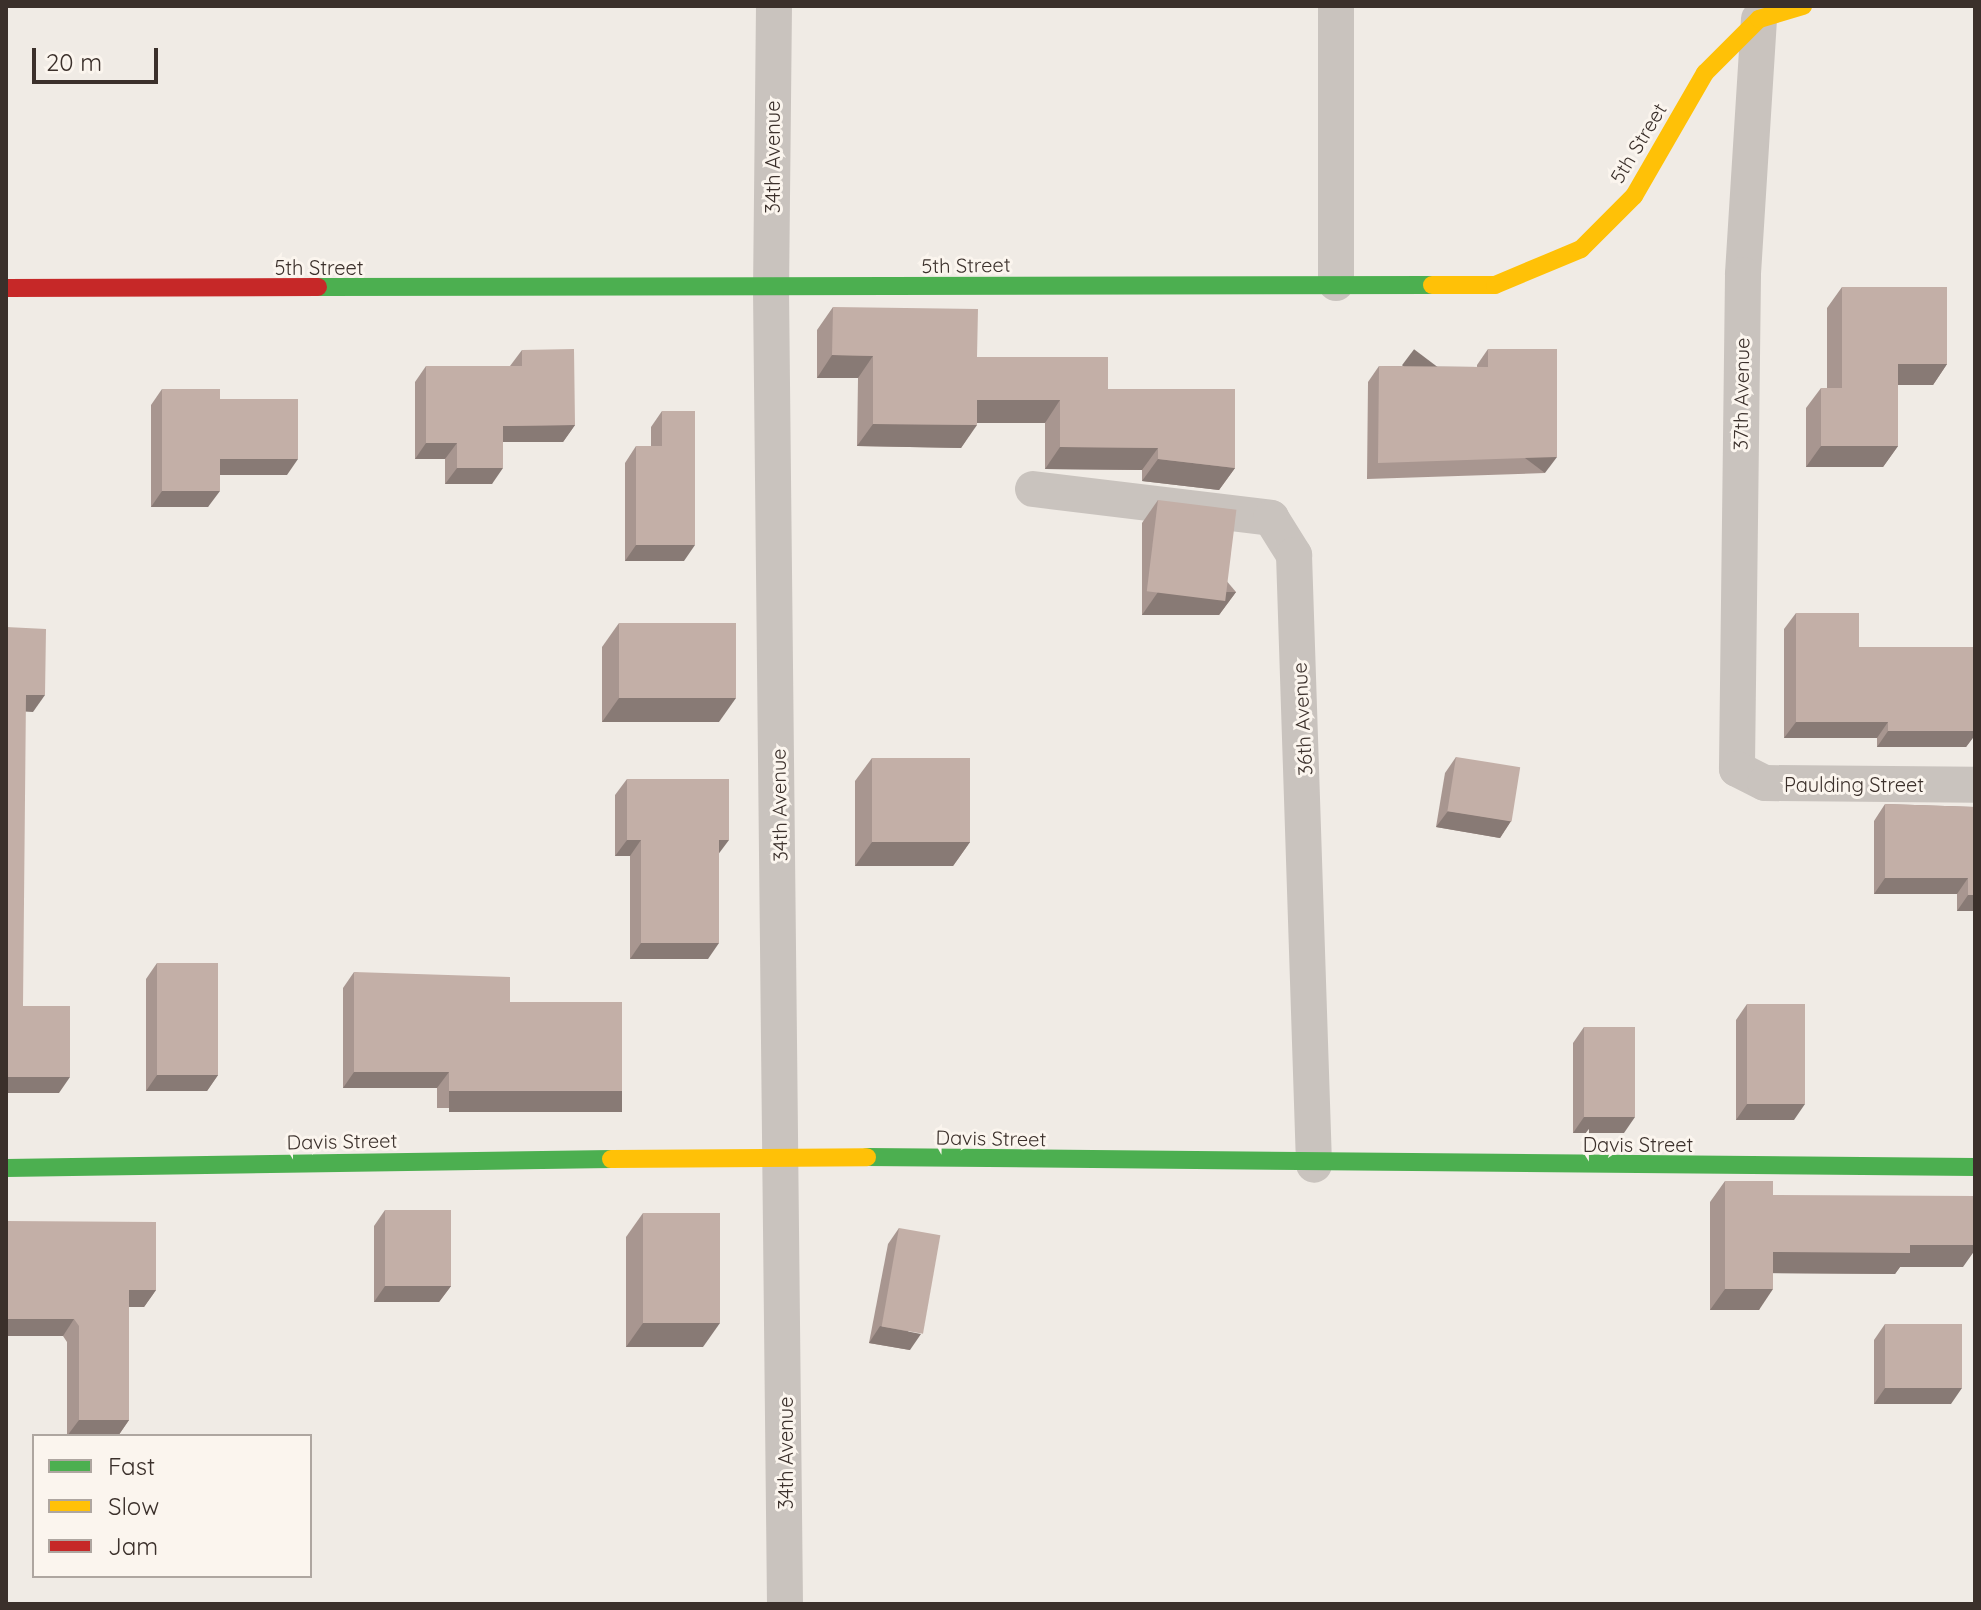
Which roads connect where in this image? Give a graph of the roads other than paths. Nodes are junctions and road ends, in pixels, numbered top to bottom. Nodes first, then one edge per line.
1 (774, 6) edge
2 (1336, 6) edge
3 (1803, 6) edge
4 (1759, 19) junction
5 (1336, 283) junction
6 (6, 288) edge
7 (771, 290) junction
8 (1033, 489) dead end
9 (1737, 769) joint
10 (1975, 785) edge
11 (784, 1156) junction
12 (1314, 1165) junction
13 (1975, 1167) edge
14 (6, 1168) edge
15 (785, 1604) edge

1 - 7 street, 34th Avenue
2 - 5 street
3 - 4 street, 5th Street
4 - 5 street, 5th Street
4 - 9 street, 37th Avenue
5 - 7 street, 5th Street
6 - 7 street, 5th Street
7 - 11 street, 34th Avenue
8 - 12 street, 36th Avenue
9 - 10 street, Paulding Street
11 - 12 street, Davis Street
11 - 14 street, Davis Street
11 - 15 street, 34th Avenue
12 - 13 street, Davis Street

